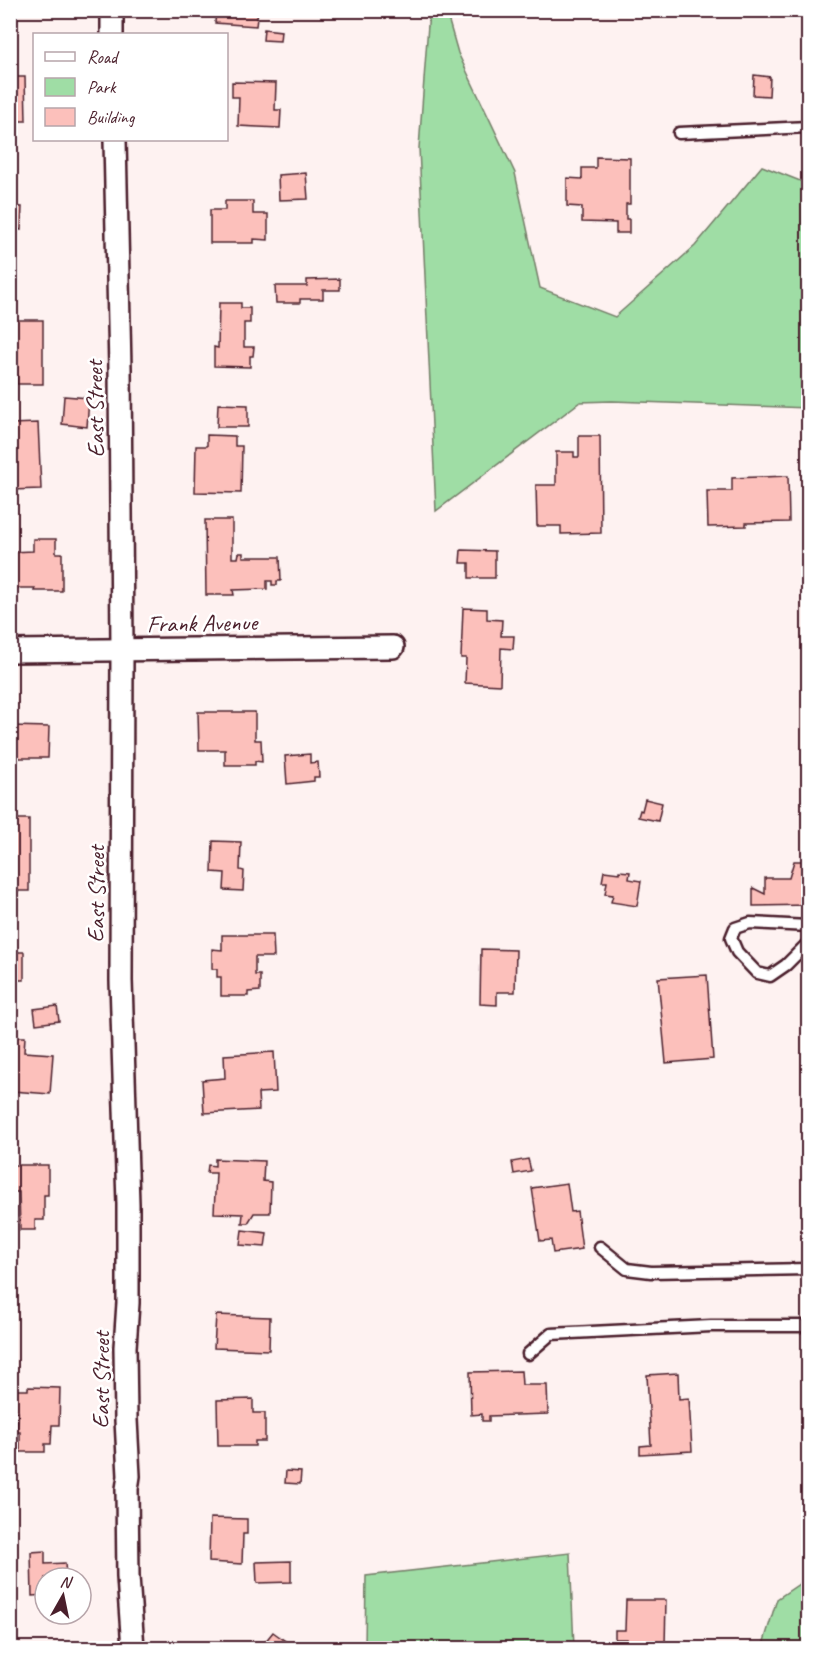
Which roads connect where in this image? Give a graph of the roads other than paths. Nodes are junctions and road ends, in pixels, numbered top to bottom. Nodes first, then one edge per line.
1 (112, 10) edge
2 (112, 33) edge
3 (808, 127) edge
4 (680, 133) dead end
5 (115, 141) edge
6 (393, 647) dead end
7 (122, 650) junction
8 (10, 651) edge
9 (808, 926) edge
10 (808, 943) edge
11 (600, 1247) dead end
12 (808, 1269) edge
13 (808, 1326) edge
14 (528, 1354) dead end
15 (133, 1648) edge

1 - 2 street
3 - 4 lane
5 - 7 street, East Street
6 - 7 street, Frank Avenue
7 - 8 street, Frank Avenue
7 - 15 street, East Street
9 - 10 lane
11 - 12 lane
13 - 14 lane

